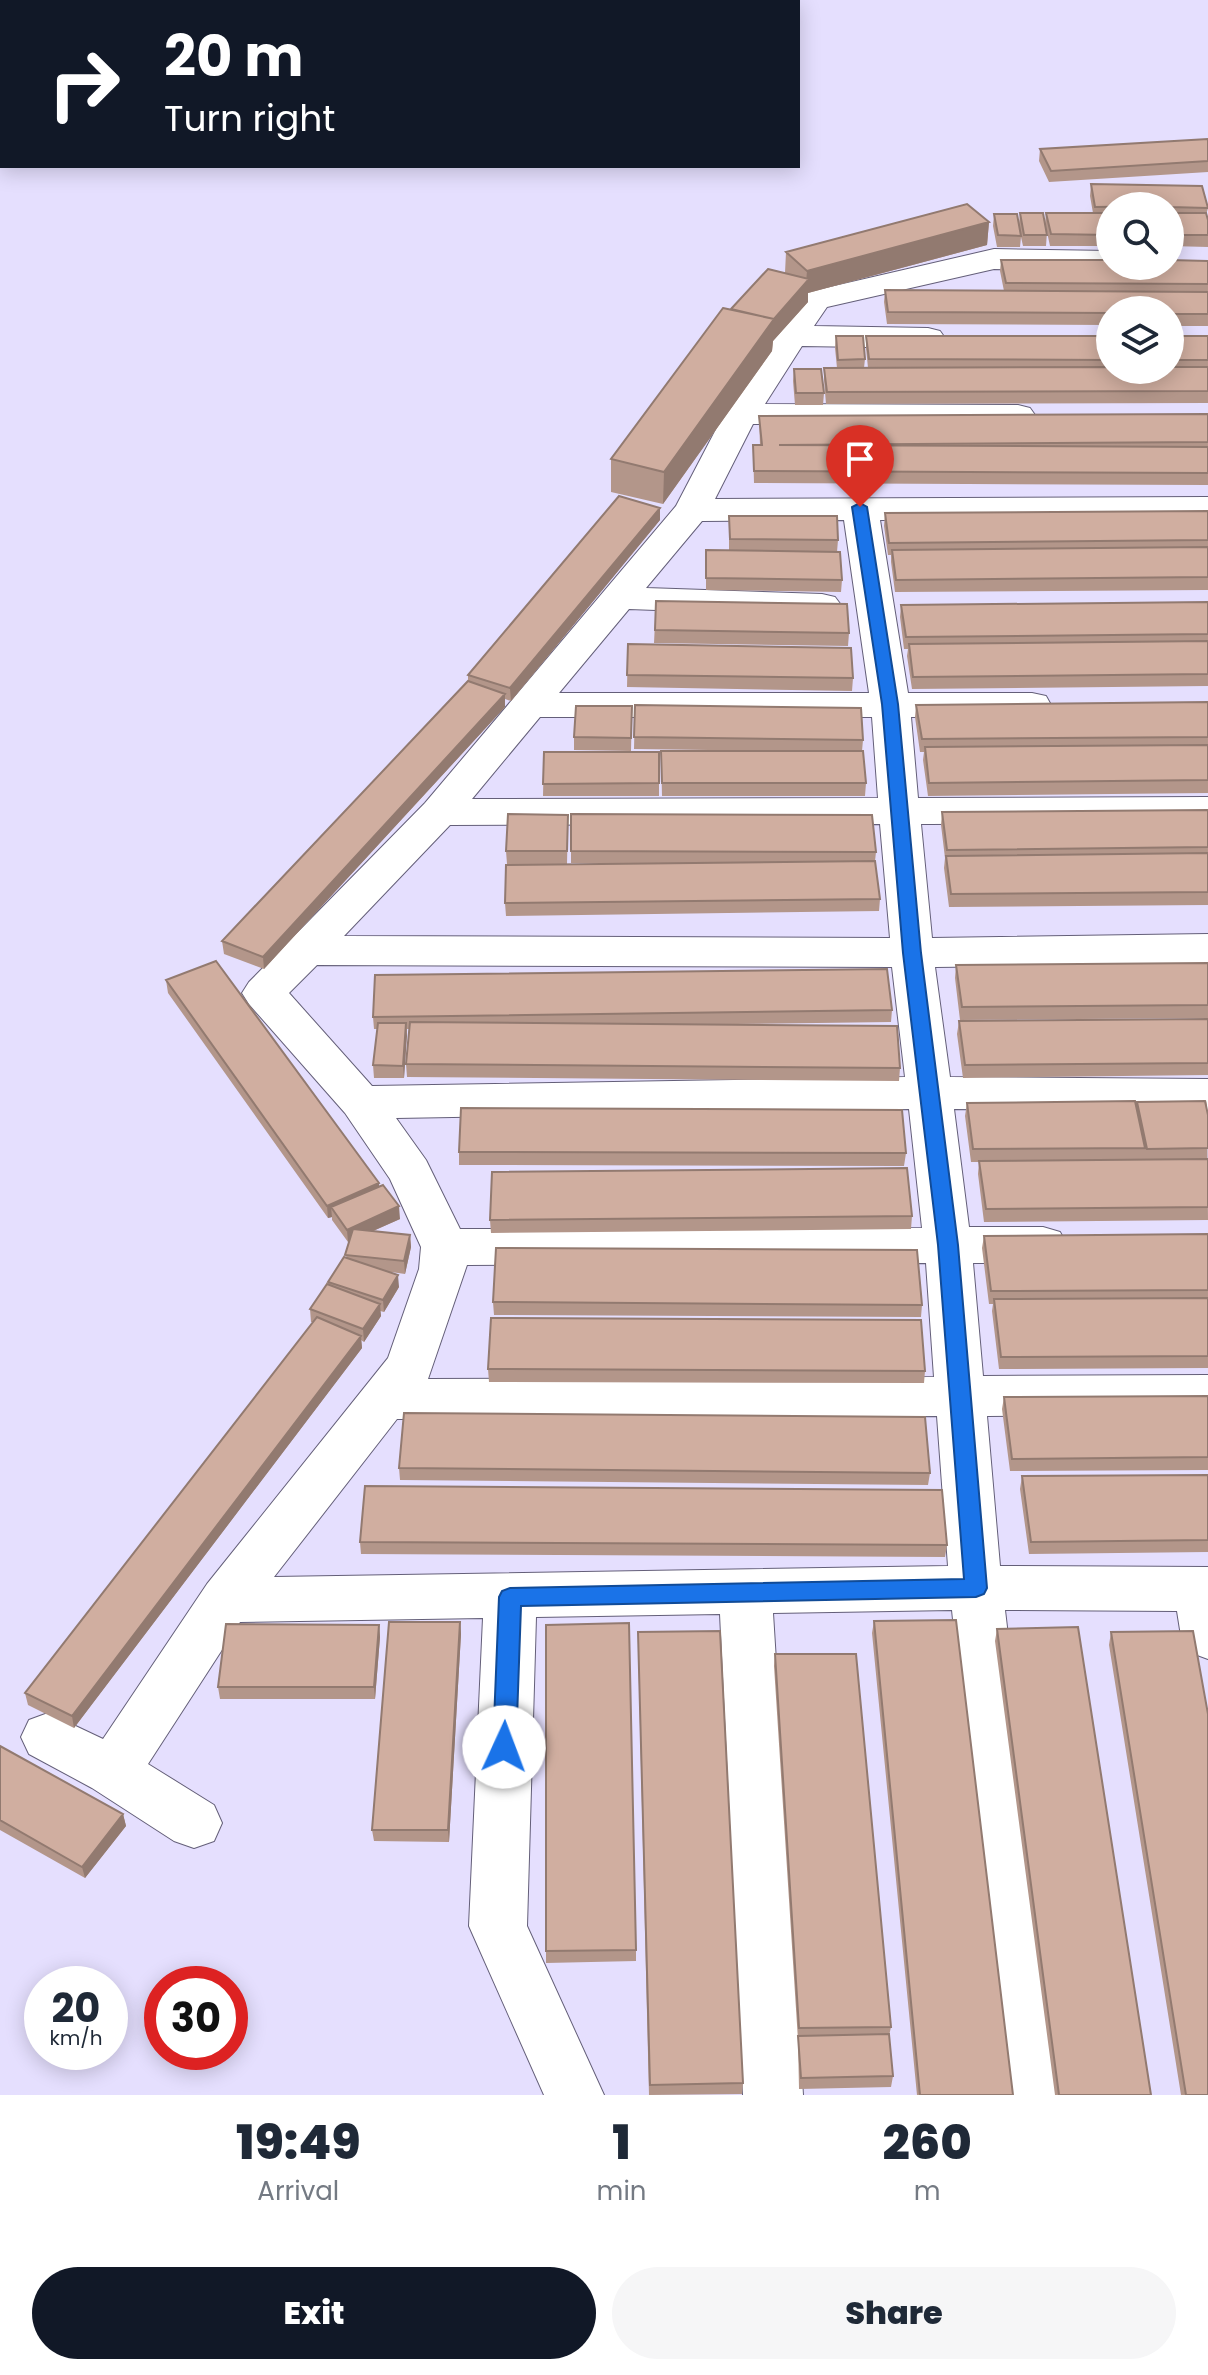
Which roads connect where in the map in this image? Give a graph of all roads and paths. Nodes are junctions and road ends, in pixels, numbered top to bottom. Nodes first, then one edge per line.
1 (1096, 261) edge
2 (791, 336) junction
3 (966, 338) edge
4 (741, 414) junction
5 (1052, 415) edge
6 (860, 507) junction
7 (1208, 508) edge
8 (692, 510) junction
9 (619, 598) junction
10 (890, 606) junction
11 (890, 704) junction
12 (530, 705) junction
13 (1065, 705) edge
14 (900, 810) junction
15 (1208, 810) edge
16 (439, 812) junction
17 (1208, 949) edge
18 (306, 950) junction
19 (912, 953) junction
20 (931, 1093) junction
21 (1208, 1095) edge
22 (361, 1102) junction
23 (1086, 1244) edge
24 (948, 1245) junction
25 (445, 1247) junction
26 (1208, 1395) edge
27 (960, 1396) junction
28 (384, 1399) junction
29 (976, 1588) junction
30 (745, 1592) junction
31 (510, 1597) junction
32 (226, 1600) junction
33 (1205, 1604) edge
34 (48, 1737) dead end
35 (112, 1771) junction
36 (194, 1823) dead end
37 (574, 2095) edge
38 (773, 2095) edge
39 (1032, 2095) edge

1 - 2 street
2 - 3 street
2 - 4 street
4 - 5 street
4 - 8 street
6 - 7 street
6 - 8 street
6 - 10 street
8 - 9 street
9 - 10 street
9 - 12 street
10 - 11 street
11 - 12 street
11 - 13 street
11 - 14 street
12 - 16 street
14 - 15 street
14 - 16 street
14 - 19 street
16 - 18 street
17 - 19 street
18 - 19 street
18 - 22 street
19 - 20 street
20 - 21 street
20 - 22 street
20 - 24 street
22 - 25 street
23 - 24 street
24 - 25 street
24 - 27 street
25 - 28 street
26 - 27 street
27 - 28 street
27 - 29 street
28 - 32 street
29 - 30 street
29 - 33 street
29 - 39 street
30 - 31 street
30 - 38 street
31 - 32 street
31 - 37 street
32 - 35 street
34 - 35 street
35 - 36 street

